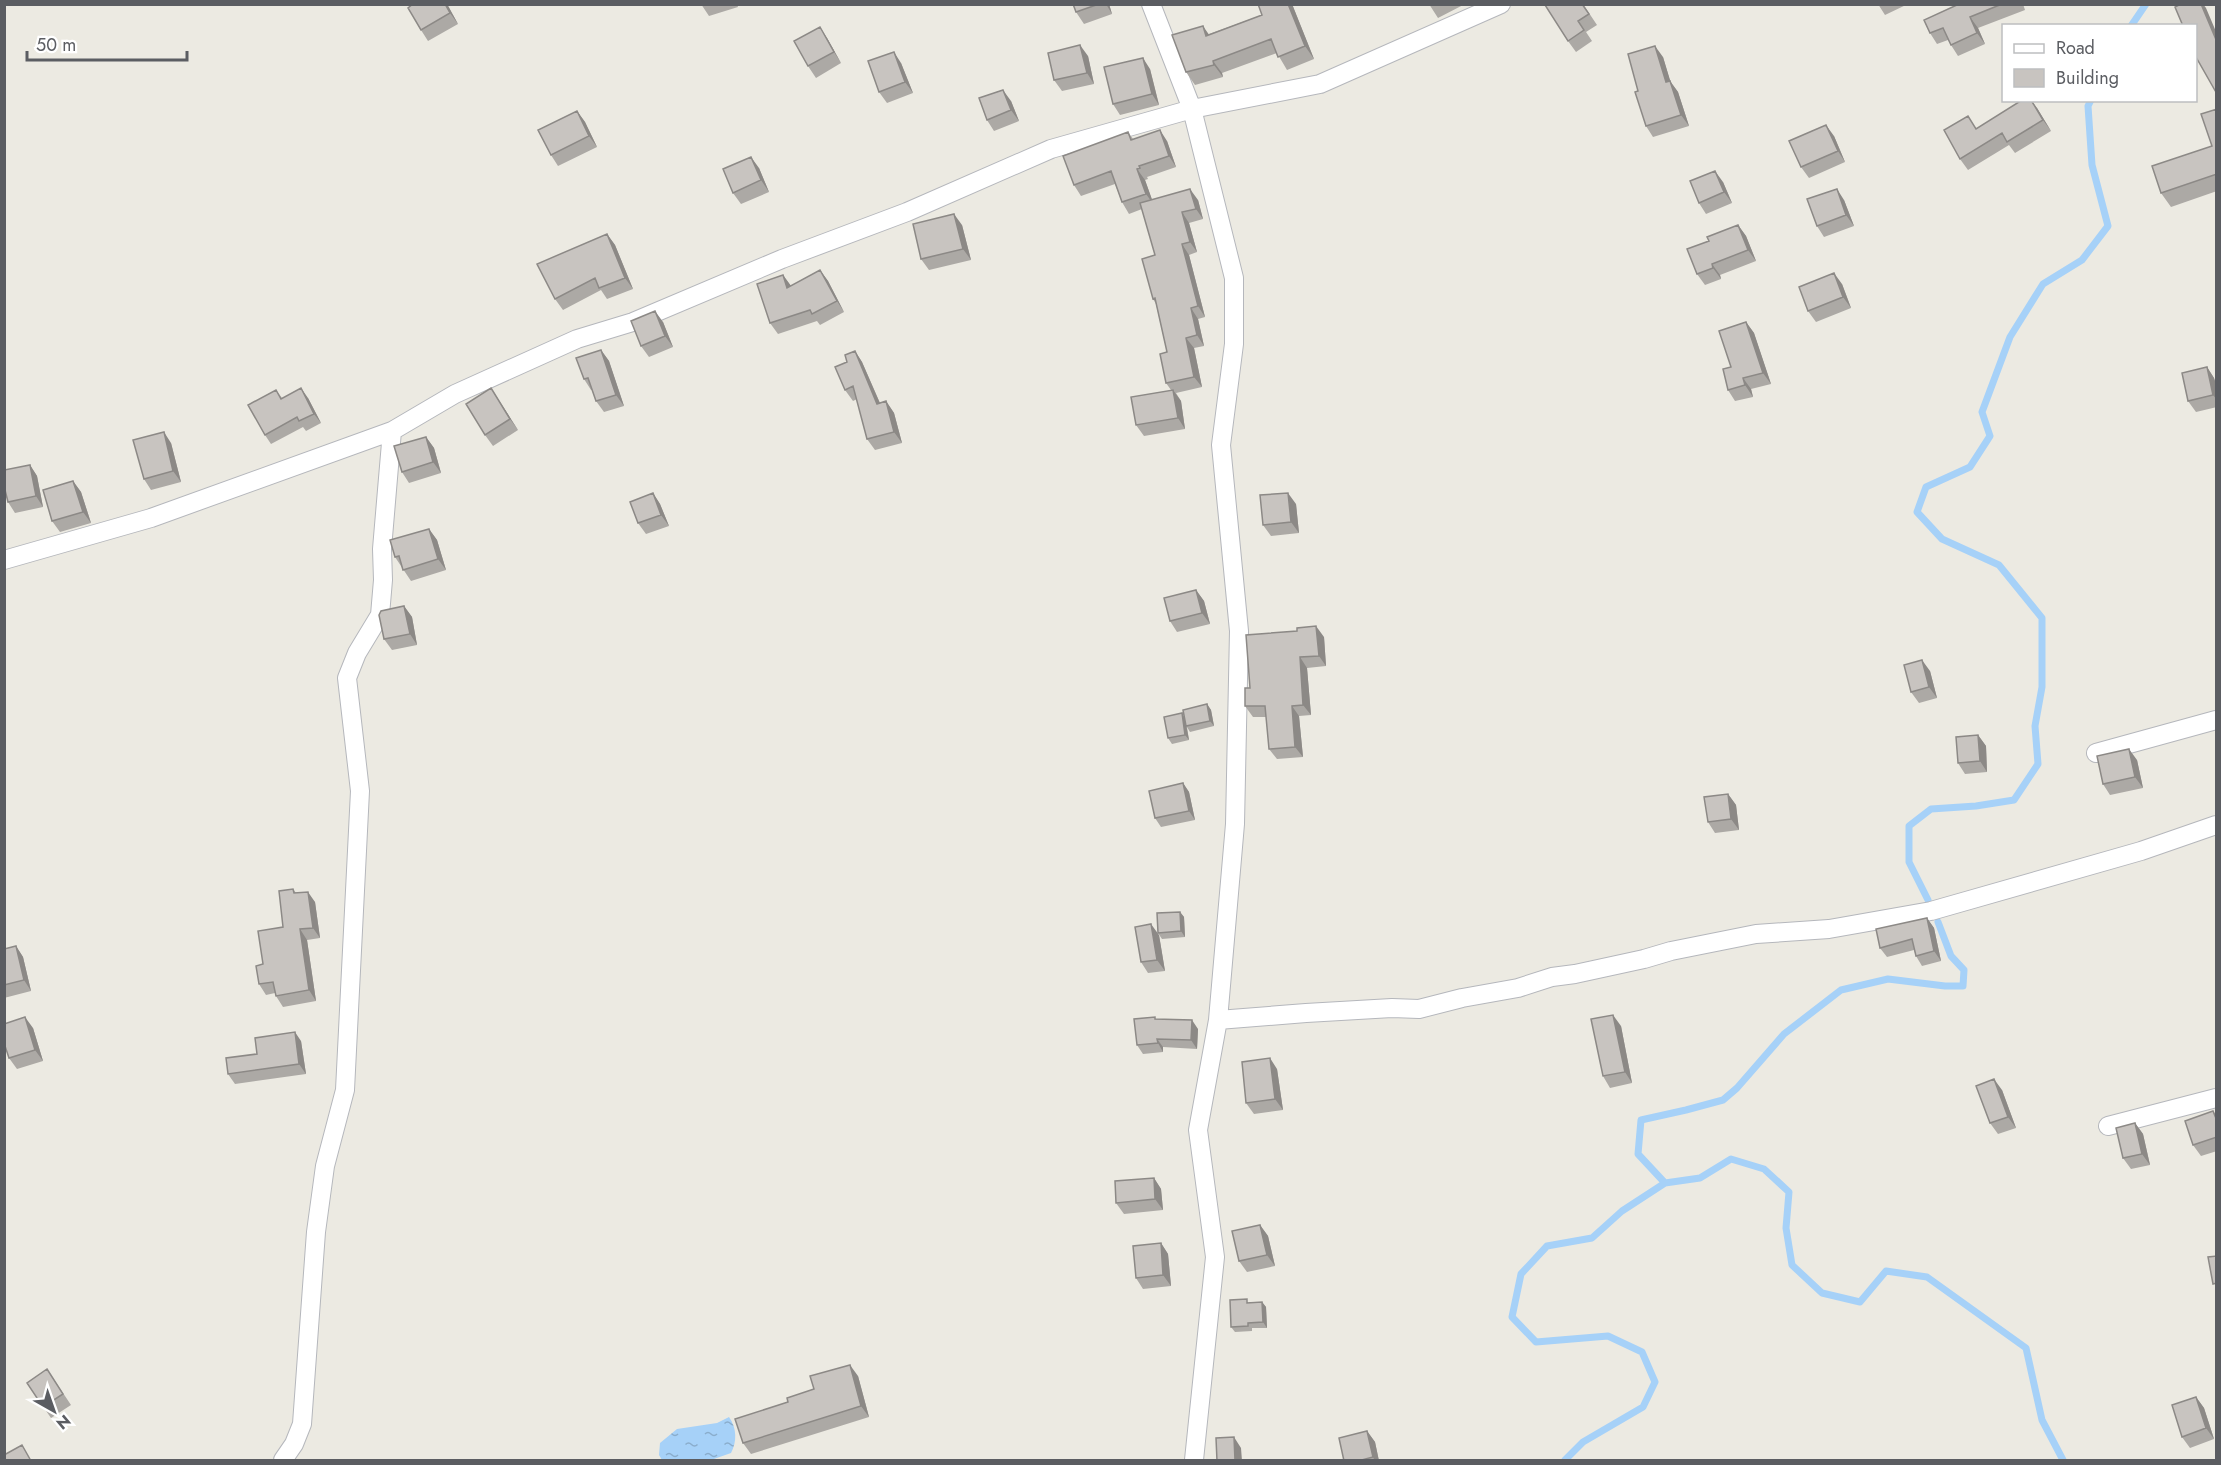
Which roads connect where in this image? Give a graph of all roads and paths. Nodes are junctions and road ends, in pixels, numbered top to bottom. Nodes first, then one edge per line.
1 (1151, 4) edge
2 (1501, 4) edge
3 (1192, 109) junction
4 (392, 431) junction
5 (4, 560) edge
6 (2217, 720) edge
7 (2096, 753) dead end
8 (2217, 825) edge
9 (1218, 1020) junction
10 (2217, 1098) edge
11 (2108, 1126) dead end
12 (283, 1461) edge
13 (1194, 1461) edge

1 - 3 street
2 - 3 street
3 - 4 street
3 - 9 street
4 - 5 street
4 - 12 street
6 - 7 street
8 - 9 street
9 - 13 street
10 - 11 street

